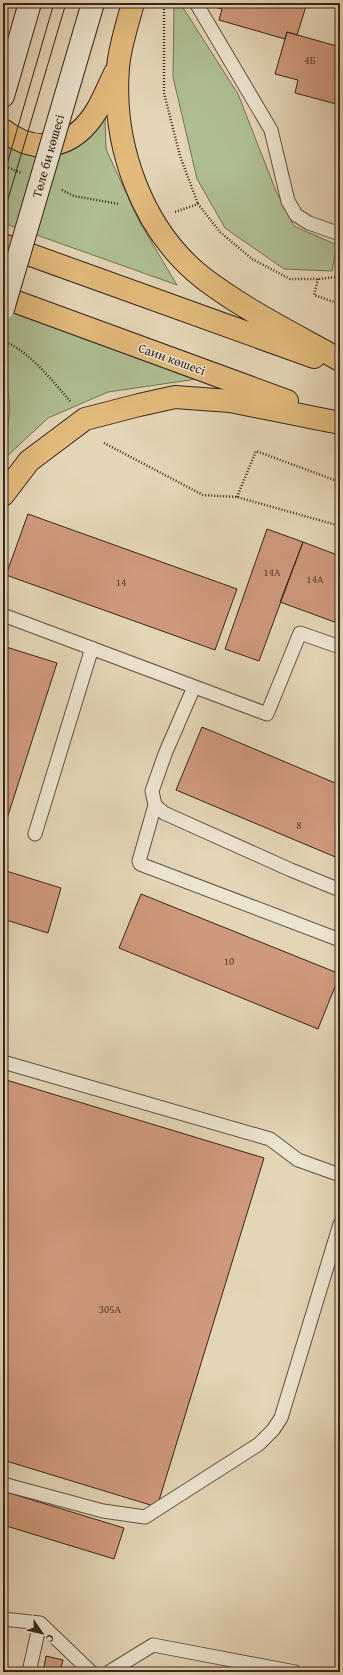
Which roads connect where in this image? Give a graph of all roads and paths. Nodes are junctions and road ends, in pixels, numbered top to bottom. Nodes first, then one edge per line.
1 (30, 3) edge
2 (93, 3) edge
3 (133, 3) edge
4 (164, 3) edge
5 (196, 3) edge
6 (118, 66) junction
7 (3, 96) edge
8 (3, 130) edge
9 (3, 165) edge
10 (24, 174) dead end
11 (60, 190) dead end
12 (198, 204) junction
13 (126, 205) dead end
14 (170, 214) dead end
15 (340, 234) edge
16 (3, 245) edge
17 (340, 264) edge
18 (339, 277) edge
19 (318, 279) junction
20 (3, 297) edge
21 (340, 304) edge
22 (3, 309) edge
23 (3, 341) edge
24 (340, 360) edge
25 (340, 367) edge
26 (75, 407) dead end
27 (340, 422) edge
28 (104, 443) dead end
29 (340, 482) edge
30 (3, 495) edge
31 (237, 497) junction
32 (340, 526) edge
33 (3, 615) edge
34 (340, 647) edge
35 (92, 648) junction
36 (194, 687) junction
37 (155, 806) junction
38 (35, 834) dead end
39 (340, 890) edge
40 (340, 940) edge
41 (3, 1062) edge
42 (340, 1175) edge
43 (340, 1224) edge
44 (3, 1484) edge
45 (3, 1619) edge
46 (40, 1623) junction
47 (29, 1672) edge
48 (91, 1672) edge
49 (109, 1672) edge
50 (295, 1672) edge

1 - 7 main road
2 - 22 main road, Төле би көшесі, bridge
3 - 6 main road
4 - 12 path
5 - 15 lane
6 - 8 main road
6 - 24 main road
9 - 10 path
11 - 13 path
12 - 14 path
12 - 19 path
16 - 25 main road
17 - 18 path
18 - 19 path
19 - 21 path
20 - 27 main road, Саин көшесі
23 - 26 path
27 - 30 main road
28 - 31 path
29 - 31 path
31 - 32 path
33 - 35 lane
34 - 36 lane
35 - 36 lane
35 - 38 lane
36 - 37 lane
37 - 39 lane
37 - 40 lane
41 - 42 lane
43 - 44 lane
45 - 46 lane
46 - 47 lane
46 - 48 lane
49 - 50 lane

